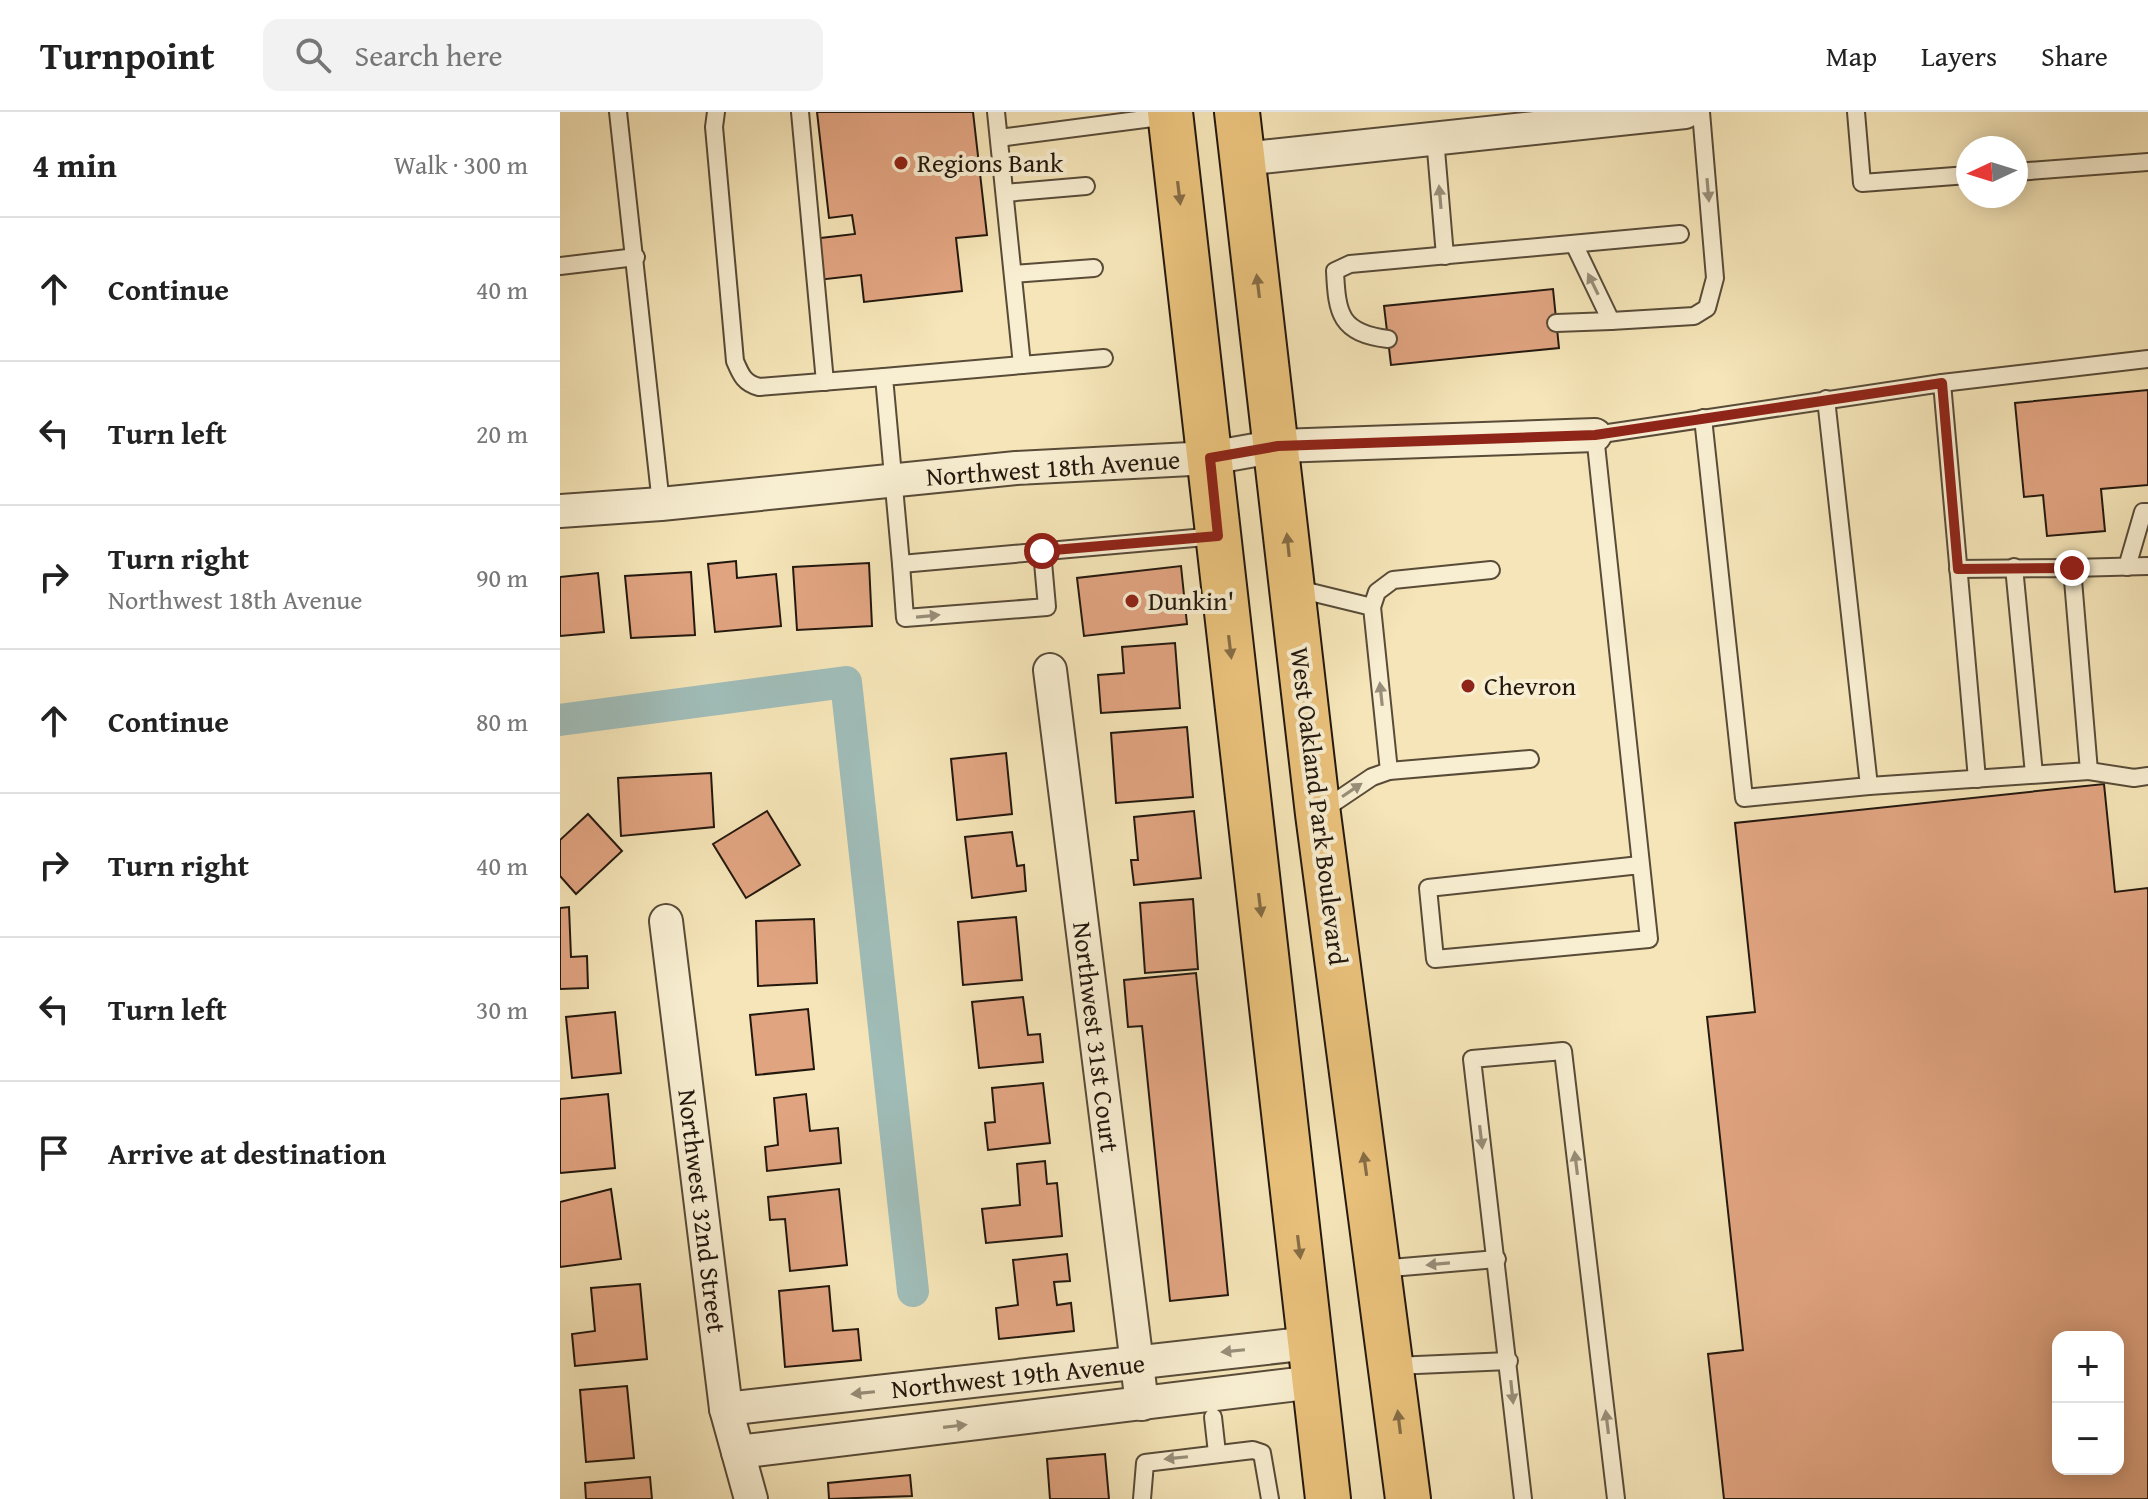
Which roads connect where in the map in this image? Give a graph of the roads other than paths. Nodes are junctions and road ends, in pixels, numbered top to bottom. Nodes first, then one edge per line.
1 (618, 112) edge
2 (716, 112) edge
3 (800, 112) edge
4 (996, 112) edge
5 (1237, 112) edge
6 (1685, 112) edge
7 (1701, 112) edge
8 (1856, 112) edge
9 (1170, 114) edge
10 (999, 138) junction
11 (1435, 138) junction
12 (1243, 159) junction
13 (2148, 162) edge
14 (2028, 171) edge
15 (1956, 176) edge
16 (1086, 186) dead end
17 (1005, 193) junction
18 (1680, 234) dead end
19 (1575, 246) junction
20 (1445, 256) junction
21 (636, 257) junction
22 (560, 266) edge
23 (1094, 268) dead end
24 (1013, 274) junction
25 (1611, 321) junction
26 (1556, 323) dead end
27 (1388, 339) dead end
28 (1104, 358) dead end
29 (2148, 359) edge
30 (1022, 365) junction
31 (884, 377) junction
32 (825, 382) junction
33 (1942, 383) junction
34 (1826, 399) junction
35 (1703, 418) junction
36 (1595, 435) junction
37 (1278, 446) junction
38 (1210, 458) junction
39 (894, 479) junction
40 (661, 504) junction
41 (560, 511) edge
42 (2148, 512) edge
43 (1218, 536) junction
44 (1042, 551) junction
45 (901, 564) junction
46 (2148, 566) edge
47 (2014, 567) junction
48 (2127, 567) junction
49 (2072, 568) junction
50 (1958, 569) junction
51 (1491, 570) dead end
52 (1292, 587) junction
53 (1372, 607) junction
54 (1050, 670) dead end
55 (1530, 759) dead end
56 (1389, 771) junction
57 (2089, 771) junction
58 (2034, 774) junction
59 (2148, 776) edge
60 (1977, 779) junction
61 (1869, 786) junction
62 (1318, 814) junction
63 (1640, 865) junction
64 (666, 921) dead end
65 (1497, 1259) junction
66 (1379, 1269) junction
67 (1509, 1361) junction
68 (1136, 1362) junction
69 (1313, 1363) junction
70 (1393, 1366) junction
71 (1142, 1404) junction
72 (726, 1409) junction
73 (1213, 1417) dead end
74 (738, 1452) junction
75 (1217, 1453) junction
76 (751, 1499) edge
77 (1142, 1499) edge
78 (1270, 1499) edge
79 (1328, 1499) edge
80 (1408, 1499) edge
81 (1523, 1499) edge
82 (1616, 1499) edge

1 - 21 lane
2 - 32 lane
3 - 32 lane
4 - 10 lane
5 - 12 main road, West Oakland Park Boulevard
6 - 11 street
7 -> 25 lane
8 - 15 lane
9 - 10 lane
9 - 12 main road
9 -> 38 main road
10 - 17 lane
11 - 12 street
20 -> 11 lane
37 -> 12 main road, West Oakland Park Boulevard
13 - 14 lane
16 - 17 lane
17 - 24 lane
18 - 19 lane
19 - 20 lane
25 -> 19 lane
20 - 27 lane
21 - 22 lane
21 - 40 lane
23 - 24 lane
24 - 30 lane
25 - 26 lane
28 - 30 lane
29 - 33 lane
30 - 31 lane
31 - 32 lane
31 - 39 lane
33 - 34 lane
33 - 50 lane
34 - 35 lane
34 - 61 lane
35 - 36 lane
35 - 61 lane
36 - 37 street, Northwest 18th Avenue
36 - 63 lane
37 - 38 street, Northwest 18th Avenue
52 -> 37 main road, West Oakland Park Boulevard
38 - 39 street, Northwest 18th Avenue
38 - 43 main road
39 - 40 street, Northwest 18th Avenue
39 - 45 lane
40 - 41 street, Northwest 18th Avenue
42 - 48 lane
43 - 44 lane
43 -> 69 main road
44 - 45 lane
45 -> 44 lane
46 - 48 lane
47 - 49 lane
47 - 50 lane
47 - 58 lane
48 - 49 lane
49 - 57 lane
50 - 60 lane
51 - 53 lane
52 - 53 lane
52 - 62 main road, West Oakland Park Boulevard
56 -> 53 lane
54 - 68 street, Northwest 31st Court
55 - 56 lane
62 -> 56 lane
57 - 58 lane
57 - 59 lane
58 - 60 lane
60 - 61 lane
66 -> 62 main road, West Oakland Park Boulevard
63 - 63 lane
64 - 72 street, Northwest 32nd Street
65 -> 66 lane
65 - 67 lane
82 -> 65 lane
66 - 70 main road, West Oakland Park Boulevard
67 - 70 lane
67 -> 81 lane
69 -> 68 street, Northwest 19th Avenue
68 - 71 street, Northwest 31st Court
68 -> 72 street, Northwest 19th Avenue
69 - 71 street, Northwest 19th Avenue
69 - 79 main road
80 -> 70 main road, West Oakland Park Boulevard
74 -> 71 street, Northwest 19th Avenue
72 - 74 street, Northwest 32nd Street
73 - 75 lane
74 - 76 street, Northwest 32nd Street
75 -> 77 lane
75 - 78 lane

